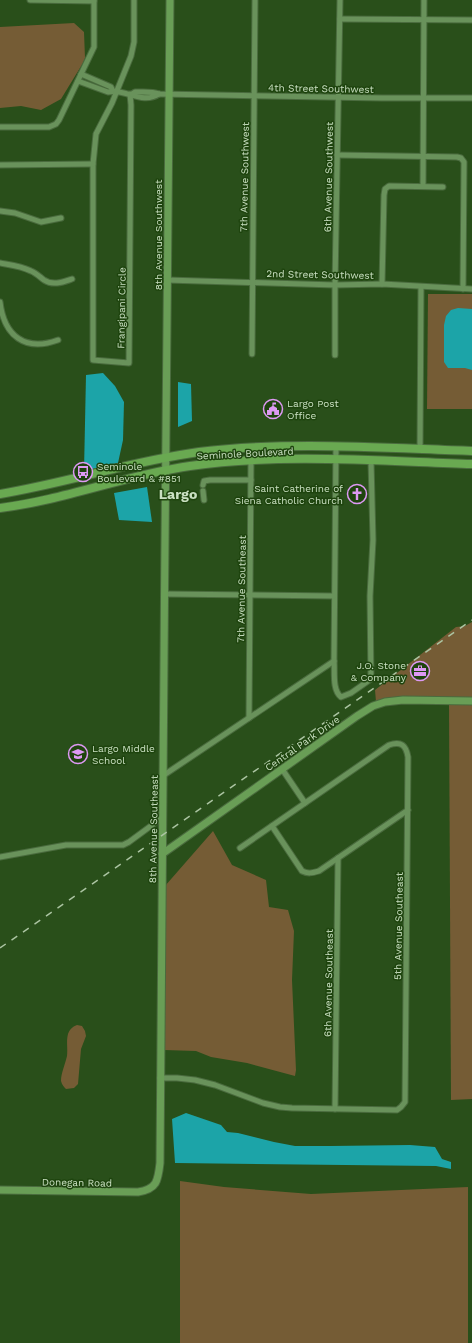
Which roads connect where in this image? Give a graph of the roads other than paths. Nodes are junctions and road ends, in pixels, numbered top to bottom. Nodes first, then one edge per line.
1 (30, 0) edge
2 (94, 0) edge
3 (134, 0) edge
4 (170, 0) edge
5 (255, 0) edge
6 (340, 0) edge
7 (424, 0) edge
8 (340, 19) junction
9 (424, 20) junction
10 (472, 20) edge
11 (81, 74) junction
12 (78, 80) junction
13 (114, 91) junction
14 (131, 94) junction
15 (169, 94) junction
16 (254, 96) junction
17 (339, 97) junction
18 (424, 98) junction
19 (472, 98) edge
20 (0, 127) edge
21 (337, 155) junction
22 (423, 156) junction
23 (93, 164) junction
24 (0, 166) edge
25 (423, 186) junction
26 (443, 187) dead end
27 (0, 211) edge
28 (61, 218) dead end
29 (0, 263) edge
30 (72, 279) dead end
31 (167, 280) junction
32 (252, 282) junction
33 (382, 284) junction
34 (335, 285) junction
35 (421, 287) junction
36 (463, 289) junction
37 (472, 289) edge
38 (0, 302) edge
39 (0, 312) edge
40 (58, 340) dead end
41 (252, 354) dead end
42 (335, 354) dead end
43 (336, 447) junction
44 (420, 449) junction
45 (472, 451) edge
46 (166, 458) junction
47 (252, 460) junction
48 (336, 460) junction
49 (371, 461) junction
50 (419, 462) junction
51 (472, 464) edge
52 (166, 470) junction
53 (251, 480) junction
54 (203, 485) dead end
55 (203, 491) dead end
56 (0, 494) edge
57 (204, 500) dead end
58 (0, 508) edge
59 (164, 594) junction
60 (249, 595) junction
61 (334, 596) junction
62 (334, 661) junction
63 (472, 701) edge
64 (249, 718) junction
65 (282, 769) junction
66 (164, 775) junction
67 (305, 803) junction
68 (408, 810) junction
69 (163, 817) junction
70 (272, 826) junction
71 (240, 848) dead end
72 (162, 854) junction
73 (0, 857) edge
74 (338, 858) junction
75 (160, 1078) junction
76 (336, 1109) junction
77 (153, 1186) joint
78 (0, 1190) edge

1 - 2 street
2 - 11 street
3 - 13 street
4 - 15 street, 8th Avenue Southwest
5 - 16 street, 7th Avenue Southwest
6 - 8 street, 6th Avenue Southwest
7 - 9 street
8 - 9 street
8 - 17 street, 6th Avenue Southwest
9 - 10 street
9 - 18 street
11 - 12 street
11 - 13 street
12 - 13 street, 4th Street Southwest
12 - 20 street
13 - 14 street, 4th Street Southwest
13 - 23 street
14 - 15 street, 4th Street Southwest
14 - 23 street, Frangipani Circle
15 - 16 street, 4th Street Southwest
15 - 31 street, 8th Avenue Southwest
16 - 17 street, 4th Street Southwest
16 - 32 street, 7th Avenue Southwest
17 - 18 street, 4th Street Southwest
17 - 21 street, 6th Avenue Southwest
18 - 19 street, 4th Street Southwest
18 - 22 street
21 - 22 street
21 - 34 street, 6th Avenue Southwest
22 - 25 street
22 - 36 street
23 - 24 street
25 - 26 street
25 - 33 street
27 - 28 street
29 - 30 street
31 - 32 street, 2nd Street Southwest
31 - 46 street, 8th Avenue Southwest
32 - 34 street, 2nd Street Southwest
32 - 41 street, 7th Avenue Southwest
33 - 34 street, 2nd Street Southwest
33 - 35 street, 2nd Street Southwest
34 - 42 street, 6th Avenue Southwest
35 - 36 street, 2nd Street Southwest
35 - 44 street
36 - 37 street, 2nd Street Southwest
38 - 39 street
39 - 40 street
43 - 44 main road, Seminole Boulevard
43 - 46 main road, Seminole Boulevard
43 - 48 street
44 - 45 main road, Seminole Boulevard
44 - 50 main road
46 - 52 street, 8th Avenue Southwest
46 - 56 main road, Seminole Boulevard
47 - 48 main road, Seminole Boulevard
47 - 52 main road, Seminole Boulevard
47 - 53 street, 7th Avenue Southeast
48 - 49 main road, Seminole Boulevard
48 - 61 street
49 - 50 main road, Seminole Boulevard
49 - 62 street
50 - 51 main road, Seminole Boulevard
52 - 58 main road, Seminole Boulevard
52 - 59 street, 8th Avenue Southeast
53 - 54 street
53 - 60 street, 7th Avenue Southeast
55 - 57 street
59 - 60 street
59 - 66 street, 8th Avenue Southeast
60 - 61 street
60 - 64 street, 7th Avenue Southeast
61 - 62 street
62 - 64 street
63 - 65 street, Central Park Drive
64 - 66 street
65 - 67 street
65 - 72 street, Central Park Drive
66 - 69 street, 8th Avenue Southeast
67 - 68 street, 5th Avenue Southeast
67 - 70 street
68 - 74 street
68 - 76 street, 5th Avenue Southeast
69 - 72 street, 8th Avenue Southeast
69 - 73 street
70 - 71 street
70 - 74 street
72 - 75 street, 8th Avenue Southeast
74 - 76 street, 6th Avenue Southeast
75 - 76 street
75 - 77 street, 8th Avenue Southeast
77 - 78 street, Donegan Road

